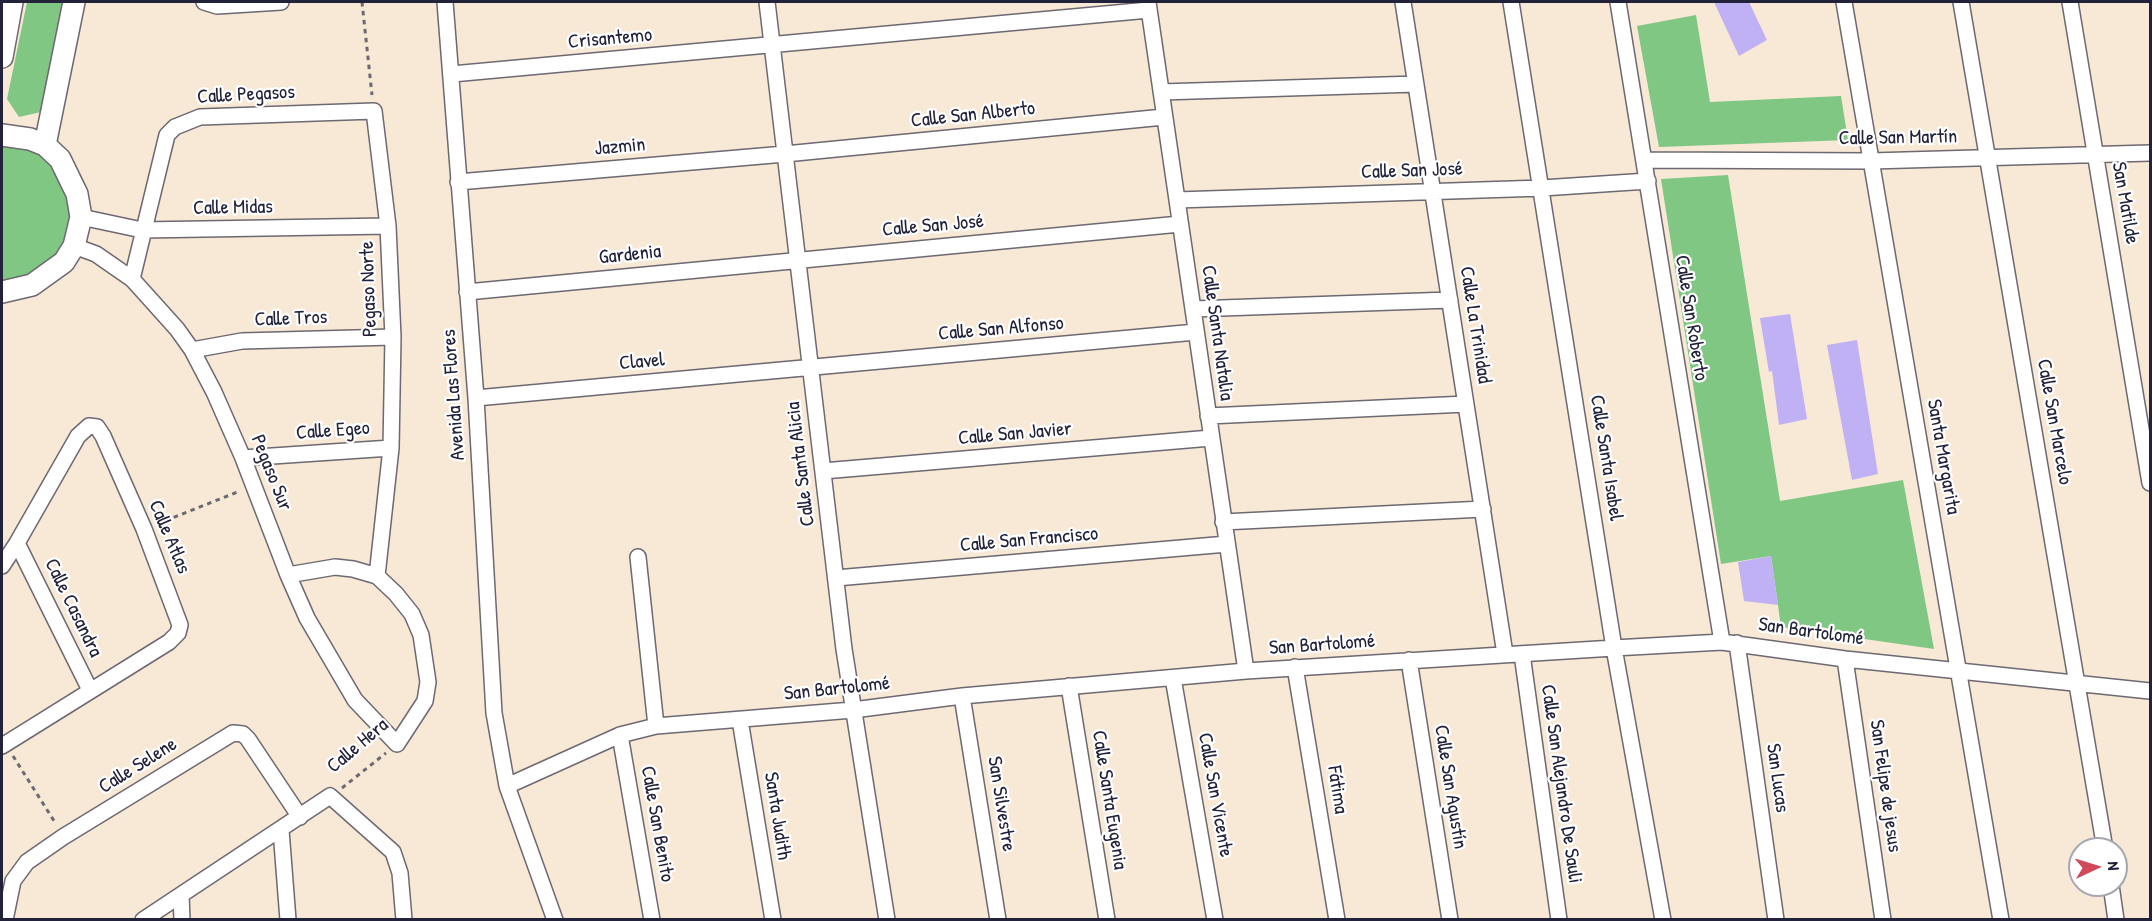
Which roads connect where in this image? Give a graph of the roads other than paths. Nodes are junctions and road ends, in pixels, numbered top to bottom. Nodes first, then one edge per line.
1 (12, 2) edge
2 (74, 2) edge
3 (204, 2) edge
4 (281, 2) edge
5 (445, 2) edge
6 (767, 2) edge
7 (1403, 2) edge
8 (1511, 2) edge
9 (1618, 2) edge
10 (1844, 2) edge
11 (1961, 2) edge
12 (2070, 2) edge
13 (1148, 6) edge
14 (772, 45) junction
15 (2, 57) edge
16 (452, 74) junction
17 (1416, 84) junction
18 (1161, 92) junction
19 (374, 111) joint
20 (1164, 117) junction
21 (2, 135) edge
22 (45, 145) junction
23 (2095, 153) junction
24 (2151, 153) edge
25 (785, 154) junction
26 (1986, 157) junction
27 (1646, 160) junction
28 (1871, 161) junction
29 (1648, 181) junction
30 (458, 182) junction
31 (1542, 188) junction
32 (1433, 192) junction
33 (1176, 200) junction
34 (81, 217) junction
35 (1180, 224) junction
36 (388, 226) junction
37 (142, 230) junction
38 (74, 246) junction
39 (798, 260) junction
40 (132, 279) junction
41 (2, 292) edge
42 (467, 292) junction
43 (1450, 300) junction
44 (1193, 309) junction
45 (1196, 332) junction
46 (393, 337) junction
47 (192, 350) junction
48 (811, 368) junction
49 (476, 398) junction
50 (1466, 404) junction
51 (1208, 416) junction
52 (1211, 438) junction
53 (391, 448) junction
54 (243, 458) junction
55 (823, 471) junction
56 (2151, 483) edge
57 (1483, 509) junction
58 (1223, 522) junction
59 (17, 543) junction
60 (1227, 544) junction
61 (638, 557) dead end
62 (2, 566) edge
63 (288, 575) junction
64 (377, 576) junction
65 (836, 578) junction
66 (1729, 642) junction
67 (1614, 648) junction
68 (1505, 654) junction
69 (1522, 654) junction
70 (1845, 658) junction
71 (1409, 660) junction
72 (1295, 667) junction
73 (1958, 669) junction
74 (1246, 671) junction
75 (1173, 678) junction
76 (2079, 682) junction
77 (1069, 687) junction
78 (90, 690) junction
79 (2151, 691) edge
80 (962, 696) junction
81 (853, 710) junction
82 (740, 720) junction
83 (656, 726) junction
84 (620, 735) junction
85 (397, 744) joint
86 (4, 745) edge
87 (507, 786) junction
88 (300, 817) junction
89 (281, 830) junction
90 (2103, 837) edge
91 (181, 895) junction
92 (2113, 897) edge
93 (5, 920) edge
94 (143, 920) edge
95 (182, 920) edge
96 (288, 920) edge
97 (404, 920) edge
98 (555, 920) edge
99 (652, 920) edge
100 (773, 920) edge
101 (887, 920) edge
102 (998, 920) edge
103 (1107, 920) edge
104 (1215, 920) edge
105 (1337, 920) edge
106 (1450, 920) edge
107 (1559, 920) edge
108 (1663, 920) edge
109 (1776, 920) edge
110 (1883, 920) edge
111 (2001, 920) edge
112 (2116, 920) edge

1 - 15 street
2 - 22 street
3 - 4 street
5 - 16 street, Avenida Las Flores
6 - 14 street, Calle Santa Alicia
7 - 17 street, Calle La Trinidad
8 - 31 street, Calle Santa Isabel
9 - 27 street, Calle San Roberto
10 - 28 street, Santa Margarita
11 - 26 street, Calle San Marcelo
12 - 23 street, San Matilde
13 - 14 street, Crisantemo
13 - 18 street, Calle Santa Natalia
14 - 16 street, Crisantemo
14 - 25 street, Calle Santa Alicia
16 - 30 street, Avenida Las Flores
17 - 18 street
17 - 32 street, Calle La Trinidad
18 - 20 street, Calle Santa Natalia
19 - 36 street, Pegaso Norte
19 - 37 street, Calle Pegasos
20 - 25 street, Calle San Alberto
20 - 33 street, Calle Santa Natalia
21 - 22 street
22 - 34 street
23 - 24 street, Calle San Martín
23 - 26 street, Calle San Martín
23 - 56 street, San Matilde
25 - 30 street, Jazmin
25 - 39 street, Calle Santa Alicia
26 - 28 street, Calle San Martín
26 - 76 street, Calle San Marcelo
27 - 28 street, Calle San Martín
27 - 29 street, Calle San Roberto
28 - 73 street, Santa Margarita
29 - 31 street, Calle San José
29 - 66 street, Calle San Roberto
30 - 42 street, Avenida Las Flores
31 - 32 street, Calle San José
31 - 67 street, Calle Santa Isabel
32 - 33 street, Calle San José
32 - 43 street, Calle La Trinidad
33 - 35 street, Calle Santa Natalia
34 - 37 street, Calle Midas
34 - 38 street
35 - 39 street, Calle San José
35 - 44 street, Calle Santa Natalia
36 - 37 street, Calle Midas
36 - 46 street, Pegaso Norte
37 - 40 street, Calle Pegasos
38 - 40 street, Pegaso Sur
38 - 41 street
39 - 42 street, Gardenia
39 - 48 street, Calle Santa Alicia
40 - 47 street, Pegaso Sur
42 - 49 street, Avenida Las Flores
43 - 44 street
43 - 50 street, Calle La Trinidad
44 - 45 street, Calle Santa Natalia
45 - 48 street, Calle San Alfonso
45 - 51 street, Calle Santa Natalia
46 - 47 street, Calle Tros
46 - 53 street, Pegaso Norte
47 - 54 street, Pegaso Sur
48 - 49 street, Clavel
48 - 55 street, Calle Santa Alicia
49 - 87 street, Avenida Las Flores
50 - 51 street
50 - 57 street, Calle La Trinidad
51 - 52 street, Calle Santa Natalia
52 - 55 street, Calle San Javier
52 - 58 street, Calle Santa Natalia
53 - 54 street, Calle Egeo
53 - 64 street, Pegaso Norte
54 - 63 street, Pegaso Sur
55 - 65 street, Calle Santa Alicia
57 - 58 street
57 - 68 street, Calle La Trinidad
58 - 60 street, Calle Santa Natalia
59 - 62 street, Calle Atlas
59 - 78 street, Calle Casandra
59 - 78 street, Calle Atlas
60 - 65 street, Calle San Francisco
60 - 74 street, Calle Santa Natalia
61 - 83 street
63 - 64 street, Calle Hera
63 - 85 street, Pegaso Sur
64 - 85 street, Calle Hera
65 - 81 street, Calle Santa Alicia
66 - 67 street, San Bartolomé
66 - 70 street, San Bartolomé
66 - 109 street, San Lucas
67 - 69 street, San Bartolomé
67 - 108 street, Calle Santa Isabel
68 - 69 street, San Bartolomé
68 - 71 street, San Bartolomé
69 - 107 street, Calle San Alejandro De Sauli
70 - 73 street, San Bartolomé
70 - 110 street, San Felipe de jesus
71 - 72 street, San Bartolomé
71 - 106 street, Calle San Agustín
72 - 74 street, San Bartolomé
72 - 105 street, Fátima
73 - 76 street, San Bartolomé
73 - 111 street, Santa Margarita
74 - 75 street, San Bartolomé
75 - 77 street, San Bartolomé
75 - 104 street, Calle San Vicente
76 - 79 street, San Bartolomé
76 - 90 street, Calle San Marcelo
77 - 80 street, San Bartolomé
77 - 103 street, Calle Santa Eugenia
78 - 86 street, Calle Atlas
80 - 81 street, San Bartolomé
80 - 102 street, San Silvestre
81 - 82 street, San Bartolomé
81 - 101 street, Calle Santa Alicia
82 - 83 street, San Bartolomé
82 - 100 street, Santa Judith
83 - 84 street, San Bartolomé
84 - 87 street, San Bartolomé
84 - 99 street, Calle San Benito
87 - 98 street, Avenida Las Flores
88 - 89 street, Calle Hera
88 - 93 street, Calle Selene
88 - 97 street, Calle Hera
89 - 91 street, Calle Hera
89 - 96 street
91 - 94 street, Calle Hera
91 - 95 street
92 - 112 street

